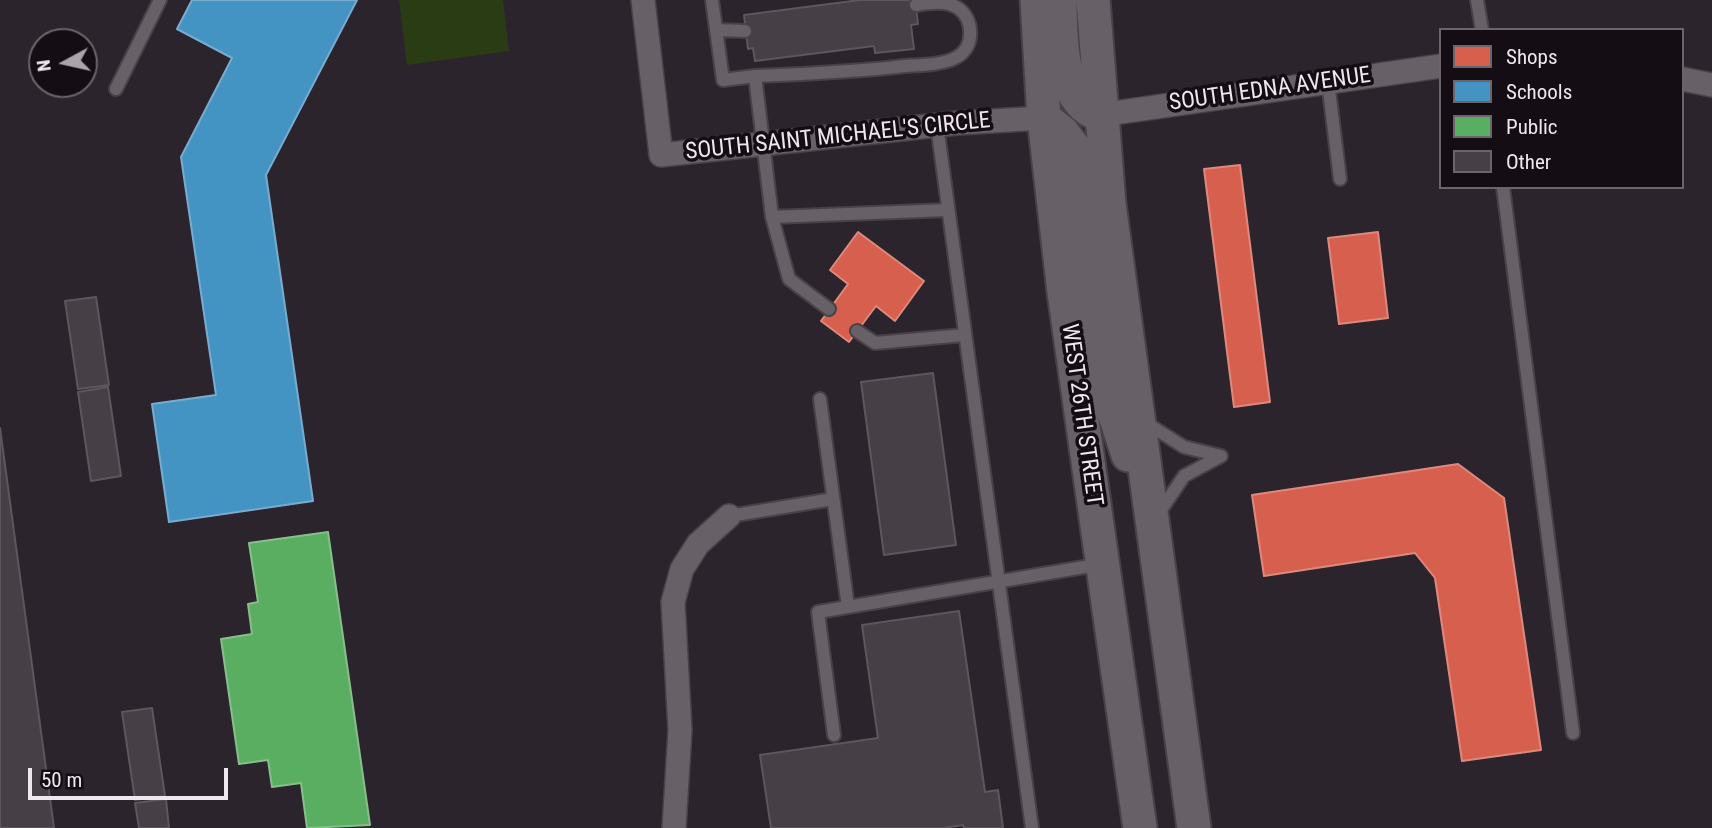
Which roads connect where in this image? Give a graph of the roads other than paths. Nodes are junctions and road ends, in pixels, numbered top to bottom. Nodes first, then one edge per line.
1 (160, 0) edge
2 (643, 0) edge
3 (712, 0) edge
4 (1037, 0) edge
5 (1060, 0) edge
6 (1093, 0) edge
7 (1478, 0) edge
8 (916, 5) dead end
9 (1482, 28) edge
10 (716, 30) junction
11 (745, 30) dead end
12 (1439, 66) edge
13 (755, 76) junction
14 (1684, 79) edge
15 (1328, 82) junction
16 (1712, 85) edge
17 (116, 89) dead end
18 (1100, 115) junction
19 (1044, 118) junction
20 (937, 125) junction
21 (765, 144) junction
22 (1340, 179) dead end
23 (1503, 189) edge
24 (948, 210) junction
25 (772, 217) junction
26 (829, 309) dead end
27 (857, 331) dead end
28 (964, 335) junction
29 (820, 399) dead end
30 (1139, 417) junction
31 (833, 499) junction
32 (729, 516) joint
33 (1155, 537) junction
34 (1102, 564) junction
35 (996, 580) junction
36 (848, 607) junction
37 (1573, 733) dead end
38 (834, 735) dead end
39 (674, 828) edge
40 (1031, 828) edge
41 (1140, 828) edge
42 (1195, 828) edge

1 - 17 lane
2 - 21 street, SOUTH SAINT MICHAEL'S CIRCLE
3 - 10 lane
4 - 19 main road, WEST 26TH STREET
5 - 18 main road
6 - 18 main road
7 - 9 lane
8 - 13 lane
10 - 11 lane
10 - 13 lane
12 - 15 street, SOUTH EDNA AVENUE
13 - 21 lane
14 - 16 street
15 - 18 street, SOUTH EDNA AVENUE
15 - 22 lane
18 - 30 main road
19 - 20 street, SOUTH SAINT MICHAEL'S CIRCLE
19 - 33 main road
19 - 34 main road, WEST 26TH STREET
20 - 21 street, SOUTH SAINT MICHAEL'S CIRCLE
20 - 24 lane
21 - 25 lane
23 - 37 lane
24 - 25 lane
24 - 28 lane
25 - 26 lane
27 - 28 lane
28 - 35 lane
29 - 31 lane
30 - 33 main road
30 - 33 lane
31 - 32 lane
31 - 36 lane
32 - 39 street
33 - 42 main road
34 - 35 lane
34 - 41 main road, WEST 26TH STREET
35 - 36 lane
35 - 40 lane
36 - 38 lane

